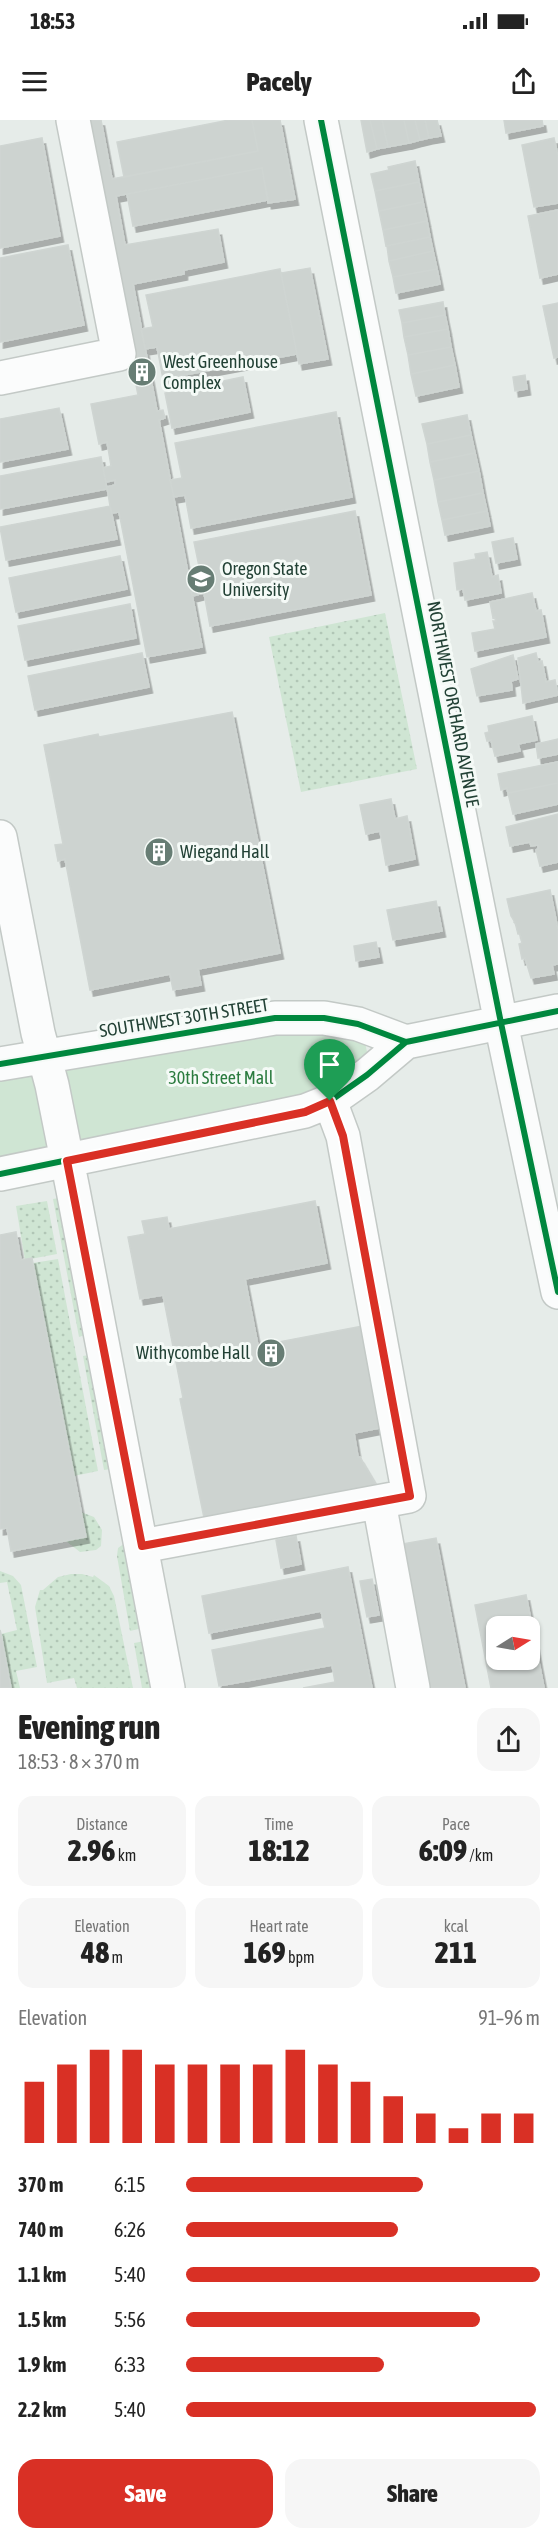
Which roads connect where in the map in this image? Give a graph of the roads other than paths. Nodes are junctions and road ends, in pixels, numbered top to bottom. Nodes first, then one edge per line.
1 (73, 120) edge
2 (321, 120) edge
3 (0, 378) edge
4 (0, 837) edge
5 (558, 1011) edge
6 (501, 1023) junction
7 (406, 1042) junction
8 (43, 1057) junction
9 (0, 1064) edge
10 (330, 1101) junction
11 (67, 1161) junction
12 (0, 1174) edge
13 (558, 1293) edge
14 (379, 1502) junction
15 (142, 1546) junction
16 (168, 1688) edge
17 (412, 1688) edge

1 - 3 street
2 - 6 street, NORTHWEST ORCHARD AVENUE
4 - 8 street
5 - 6 street
6 - 7 street
6 - 13 street, NORTHWEST ORCHARD AVENUE
7 - 8 street, SOUTHWEST 30TH STREET
7 - 10 street
8 - 9 street, SOUTHWEST 30TH STREET
8 - 11 street
10 - 11 street
10 - 14 street
11 - 12 street
11 - 15 street
14 - 15 street
14 - 17 street
15 - 16 street

